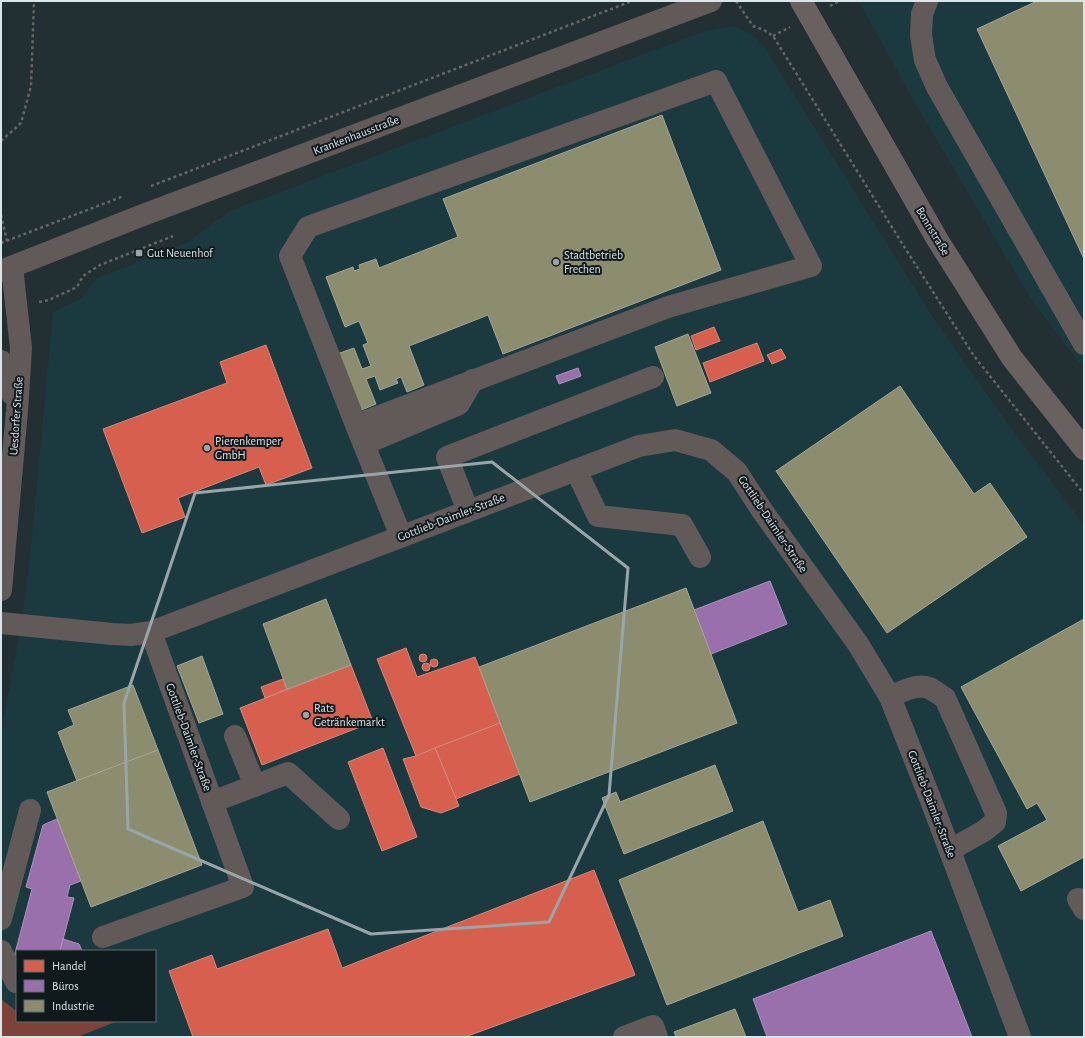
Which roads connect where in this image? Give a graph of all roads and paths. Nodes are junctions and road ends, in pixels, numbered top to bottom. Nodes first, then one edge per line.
1 (34, 1) edge
2 (632, 1) edge
3 (711, 1) edge
4 (736, 1) edge
5 (801, 1) edge
6 (927, 1) edge
7 (1, 141) edge
8 (147, 187) dead end
9 (125, 196) dead end
10 (1, 215) edge
11 (173, 236) dead end
12 (7, 241) junction
13 (1, 243) edge
14 (7, 269) edge
15 (16, 308) junction
16 (1084, 344) edge
17 (1, 361) edge
18 (652, 377) dead end
19 (473, 380) junction
20 (17, 411) junction
21 (356, 425) junction
22 (364, 444) junction
23 (1084, 449) edge
24 (576, 470) junction
25 (1084, 494) edge
26 (468, 511) junction
27 (401, 536) junction
28 (700, 557) dead end
29 (1, 590) edge
30 (1, 623) edge
31 (151, 632) junction
32 (890, 697) junction
33 (235, 736) dead end
34 (255, 786) junction
35 (212, 802) junction
36 (30, 810) dead end
37 (339, 819) dead end
38 (950, 850) junction
39 (1, 916) edge
40 (103, 936) dead end
41 (1, 951) edge
42 (16, 982) dead end
43 (624, 1037) edge
44 (657, 1037) edge
45 (1020, 1037) edge

1 - 7 path
2 - 8 path
3 - 14 street, Krankenhausstraße
4 - 25 path
5 - 23 main road, Bonnstraße
6 - 16 street
9 - 12 path
10 - 12 path
11 - 15 path
12 - 13 path
14 - 15 street, Uesdorfer Straße
15 - 20 street, Uesdorfer Straße
17 - 20 street
18 - 26 street
19 - 21 street
19 - 21 street
19 - 22 street
20 - 29 street, Uesdorfer Straße
21 - 22 street
22 - 27 street
24 - 26 street, Gottlieb-Daimler-Straße
24 - 28 street
24 - 32 street, Gottlieb-Daimler-Straße
26 - 27 street, Gottlieb-Daimler-Straße
27 - 31 street, Gottlieb-Daimler-Straße
30 - 31 street, Gottlieb-Daimler-Straße
31 - 35 street, Gottlieb-Daimler-Straße
32 - 38 street, Gottlieb-Daimler-Straße
32 - 38 street
33 - 34 street
34 - 35 street
34 - 37 street
35 - 40 street, Gottlieb-Daimler-Straße
36 - 39 street
38 - 45 street, Gottlieb-Daimler-Straße
41 - 42 street
43 - 44 street

